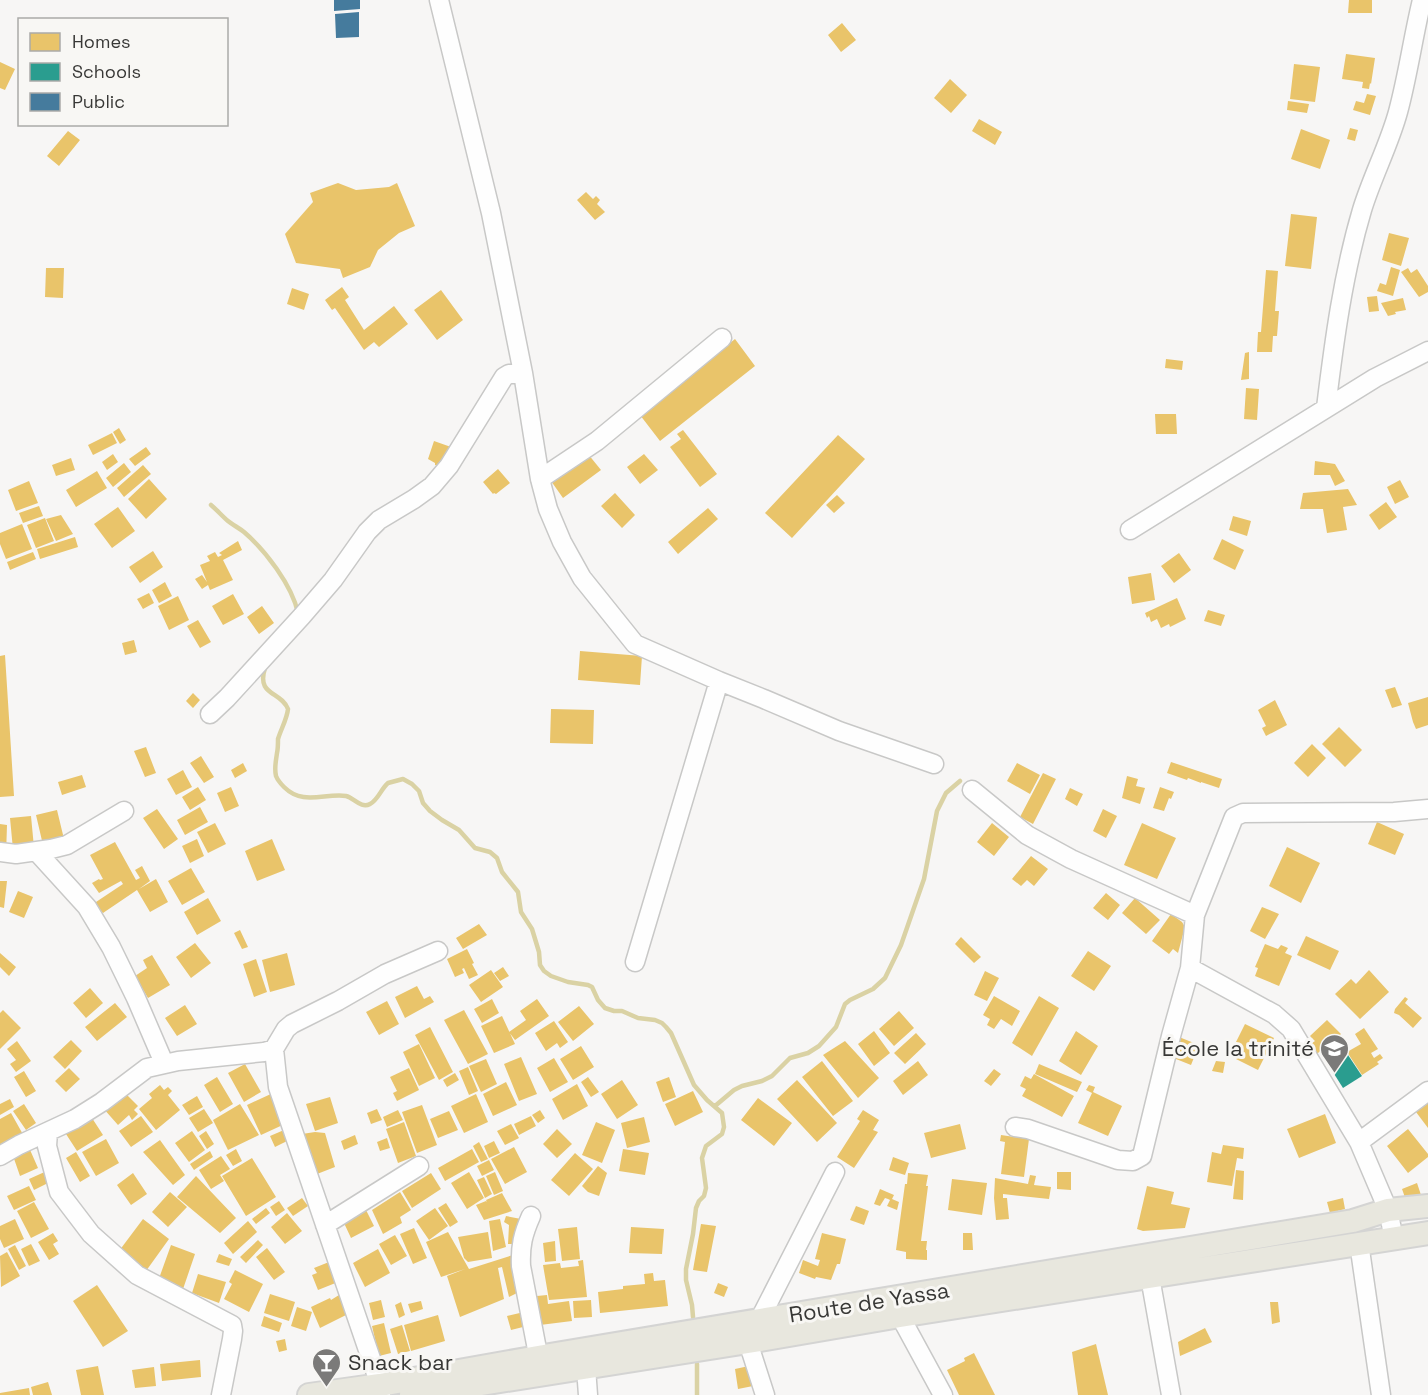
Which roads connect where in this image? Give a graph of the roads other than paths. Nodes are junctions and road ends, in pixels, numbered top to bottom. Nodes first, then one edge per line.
1 (439, 0) edge
2 (1422, 0) edge
3 (722, 338) dead end
4 (1428, 351) edge
5 (524, 373) junction
6 (1326, 408) junction
7 (540, 479) junction
8 (1130, 530) dead end
9 (718, 681) junction
10 (210, 714) dead end
11 (934, 764) dead end
12 (972, 790) dead end
13 (1428, 809) edge
14 (124, 811) dead end
15 (36, 850) junction
16 (0, 852) edge
17 (1195, 915) junction
18 (438, 951) dead end
19 (635, 962) dead end
20 (1190, 968) junction
21 (274, 1049) junction
22 (164, 1063) junction
23 (1428, 1091) edge
24 (1015, 1127) dead end
25 (48, 1132) junction
26 (1359, 1142) junction
27 (0, 1156) edge
28 (419, 1166) dead end
29 (835, 1172) dead end
30 (1428, 1206) edge
31 (1388, 1210) junction
32 (531, 1216) dead end
33 (326, 1225) junction
34 (1428, 1233) edge
35 (1394, 1239) junction
36 (1359, 1244) junction
37 (1150, 1276) junction
38 (895, 1307) junction
39 (760, 1319) junction
40 (748, 1342) junction
41 (540, 1366) junction
42 (585, 1368) junction
43 (497, 1388) edge
44 (381, 1390) edge
45 (221, 1395) edge
46 (309, 1395) edge
47 (411, 1395) edge
48 (588, 1395) edge
49 (765, 1395) edge
50 (943, 1395) edge
51 (1171, 1395) edge
52 (1381, 1395) edge

1 - 5 street
2 - 6 street
3 - 7 street
4 - 6 street
5 - 7 street
5 - 10 street
6 - 8 street
7 - 9 street
9 - 11 street
9 - 19 street
12 - 17 street
13 - 17 street
14 - 15 street
15 - 16 street
15 - 22 street
17 - 20 street
18 - 21 street
20 - 24 street
20 - 26 street
21 - 22 street
21 - 33 street
22 - 25 street
23 - 26 street
25 - 27 street
25 - 45 street
26 - 31 street
28 - 33 street
29 - 39 street
30 - 31 main road, Route de Yassa
31 - 35 street
31 - 38 main road, Route de Yassa
32 - 41 street
33 - 44 street
34 - 35 main road, Route de Yassa
35 - 36 main road, Route de Yassa
36 - 37 main road, Route de Yassa
36 - 52 street
37 - 38 main road, Route de Yassa
37 - 51 street
38 - 39 main road, Route de Yassa
38 - 40 main road, Route de Yassa
38 - 50 street
39 - 40 street
39 - 41 main road, Route de Yassa
40 - 42 main road, Route de Yassa
40 - 49 street
41 - 42 main road, Route de Yassa
41 - 43 main road, Route de Yassa
41 - 44 main road, Route de Yassa
42 - 48 street
43 - 47 main road, Route de Yassa
44 - 46 main road, Route de Yassa

